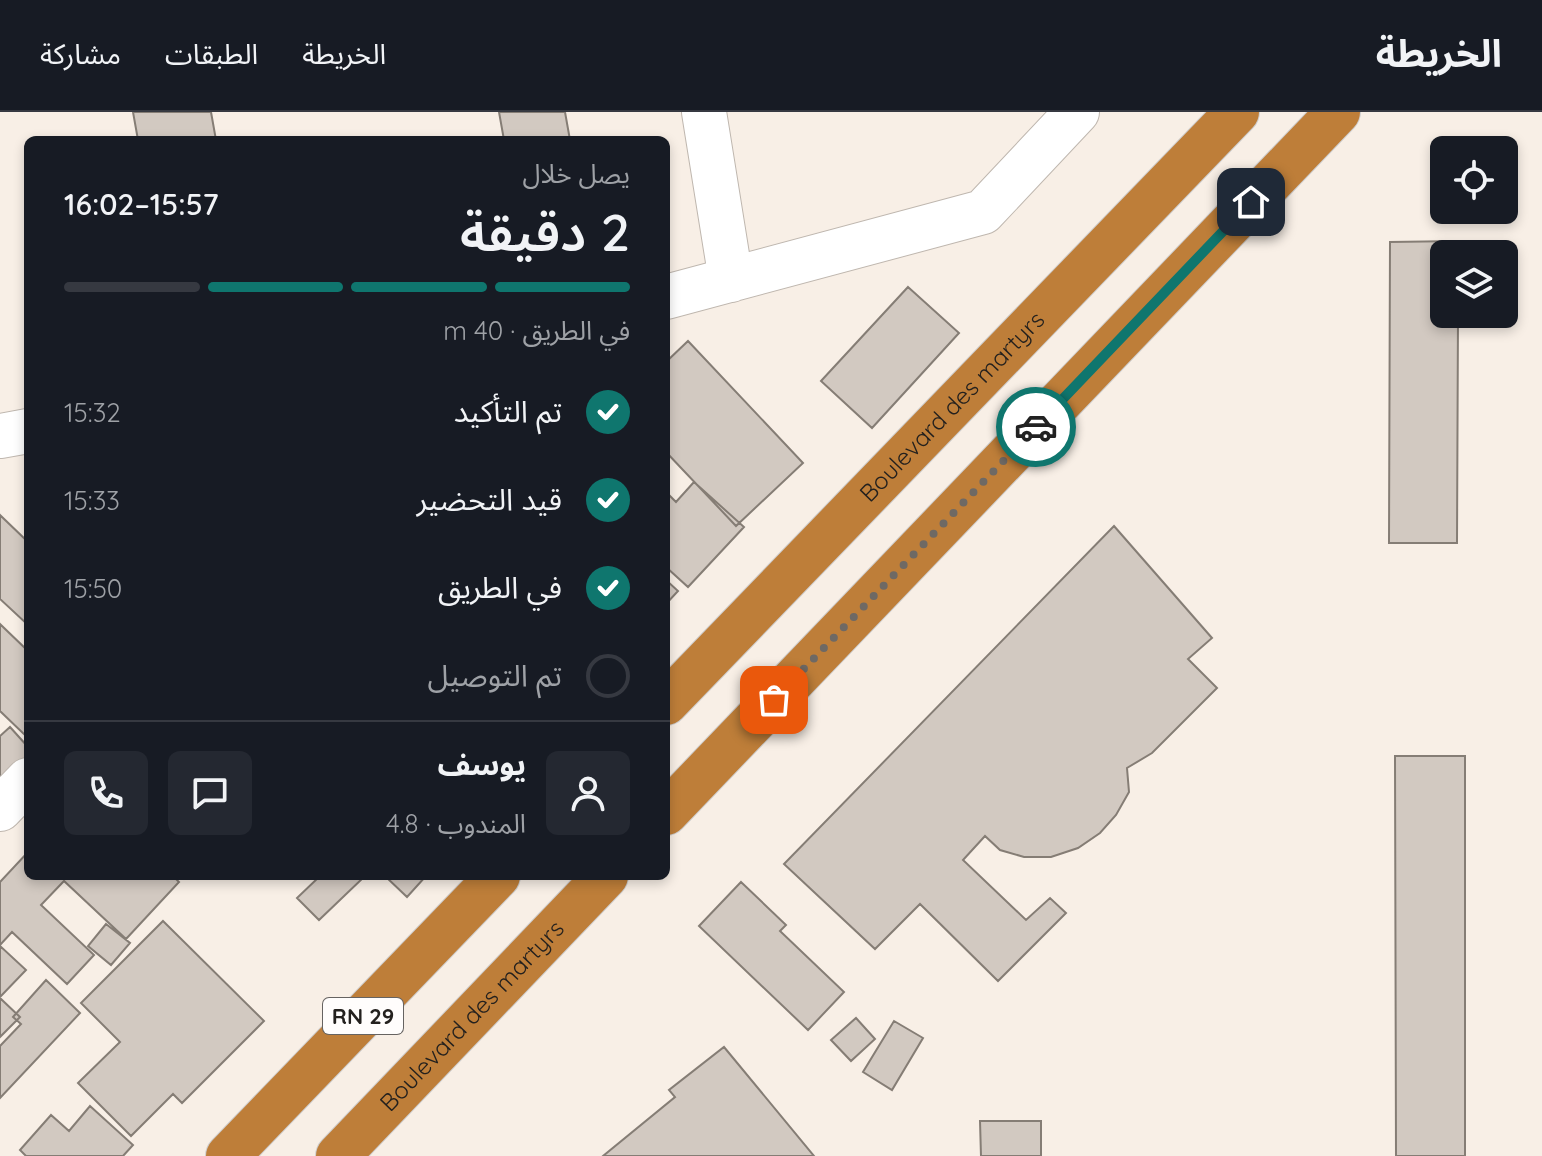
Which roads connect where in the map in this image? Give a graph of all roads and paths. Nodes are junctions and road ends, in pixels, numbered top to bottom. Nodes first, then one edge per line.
1 (704, 112) edge
2 (1077, 112) edge
3 (1237, 112) edge
4 (1338, 112) edge
5 (731, 280) junction
6 (670, 296) edge
7 (24, 432) edge
8 (0, 436) edge
9 (670, 699) edge
10 (24, 784) edge
11 (0, 809) edge
12 (670, 809) edge
13 (494, 880) edge
14 (602, 880) edge
15 (228, 1156) edge
16 (338, 1156) edge

1 - 5 street
2 - 5 street
3 - 9 highway, Boulevard des martyrs
4 - 12 highway
5 - 6 street
7 - 8 street
10 - 11 street
13 - 15 highway, RN 29
14 - 16 highway, Boulevard des martyrs

